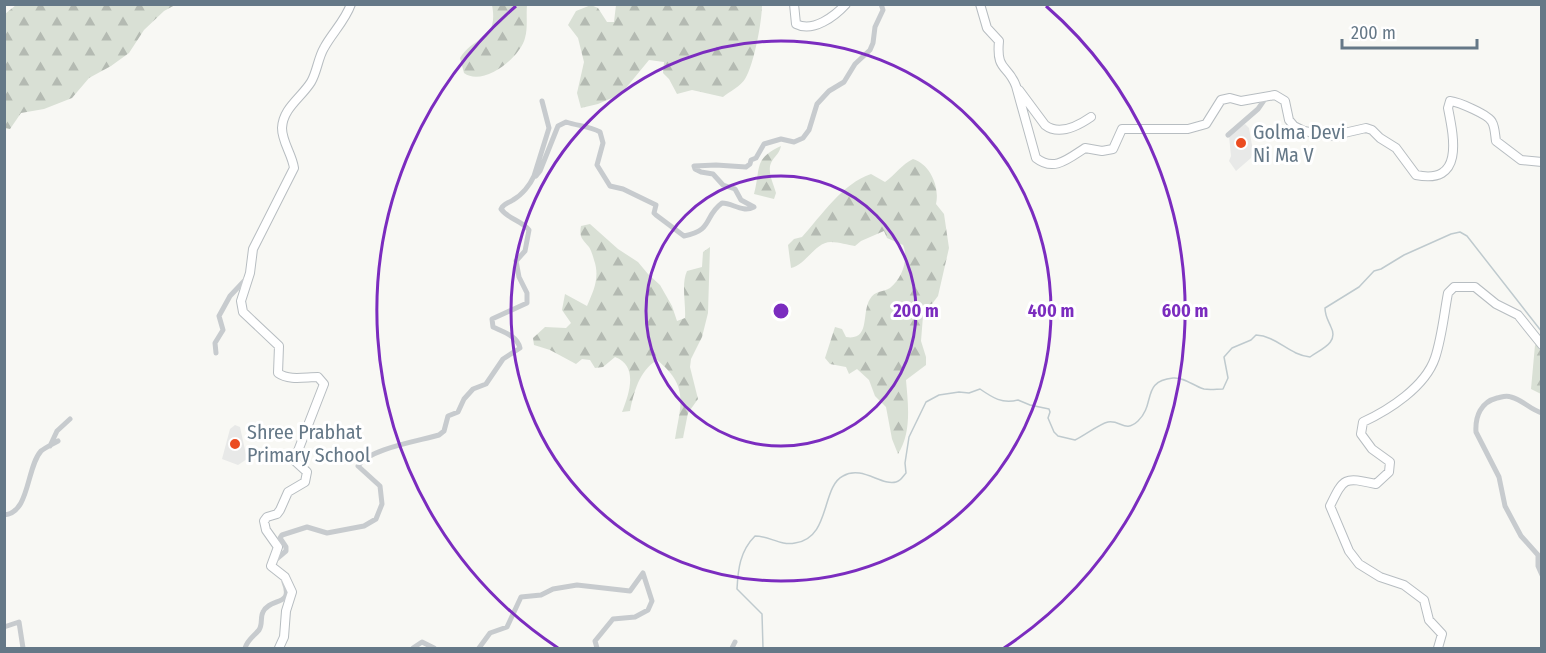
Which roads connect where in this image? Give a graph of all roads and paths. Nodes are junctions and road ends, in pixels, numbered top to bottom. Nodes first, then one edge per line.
1 (351, 4) edge
2 (794, 4) edge
3 (846, 4) edge
4 (880, 4) edge
5 (980, 4) edge
6 (1016, 87) junction
7 (1267, 96) junction
8 (542, 102) dead end
9 (1091, 117) dead end
10 (1228, 135) dead end
11 (1542, 162) edge
12 (531, 182) junction
13 (248, 278) junction
14 (1542, 345) edge
15 (216, 353) dead end
16 (1542, 412) edge
17 (70, 418) dead end
18 (58, 441) dead end
19 (50, 446) junction
20 (4, 515) edge
21 (271, 563) junction
22 (279, 573) junction
23 (1542, 575) edge
24 (4, 627) edge
25 (735, 642) dead end
26 (23, 648) edge
27 (244, 648) edge
28 (279, 648) edge
29 (413, 648) edge
30 (434, 648) edge
31 (479, 648) edge
32 (597, 648) edge
33 (732, 648) edge
34 (1438, 648) edge

1 - 13 main road
2 - 3 main road
4 - 12 street
5 - 6 main road
6 - 7 main road
6 - 9 main road
7 - 10 street
7 - 11 main road
8 - 12 street
12 - 21 street
13 - 15 street
13 - 21 main road
14 - 34 main road
16 - 23 street
17 - 19 street
18 - 19 street
19 - 20 street
21 - 22 main road
22 - 27 street
22 - 28 main road
24 - 26 street
25 - 33 street
29 - 30 street
31 - 32 street

